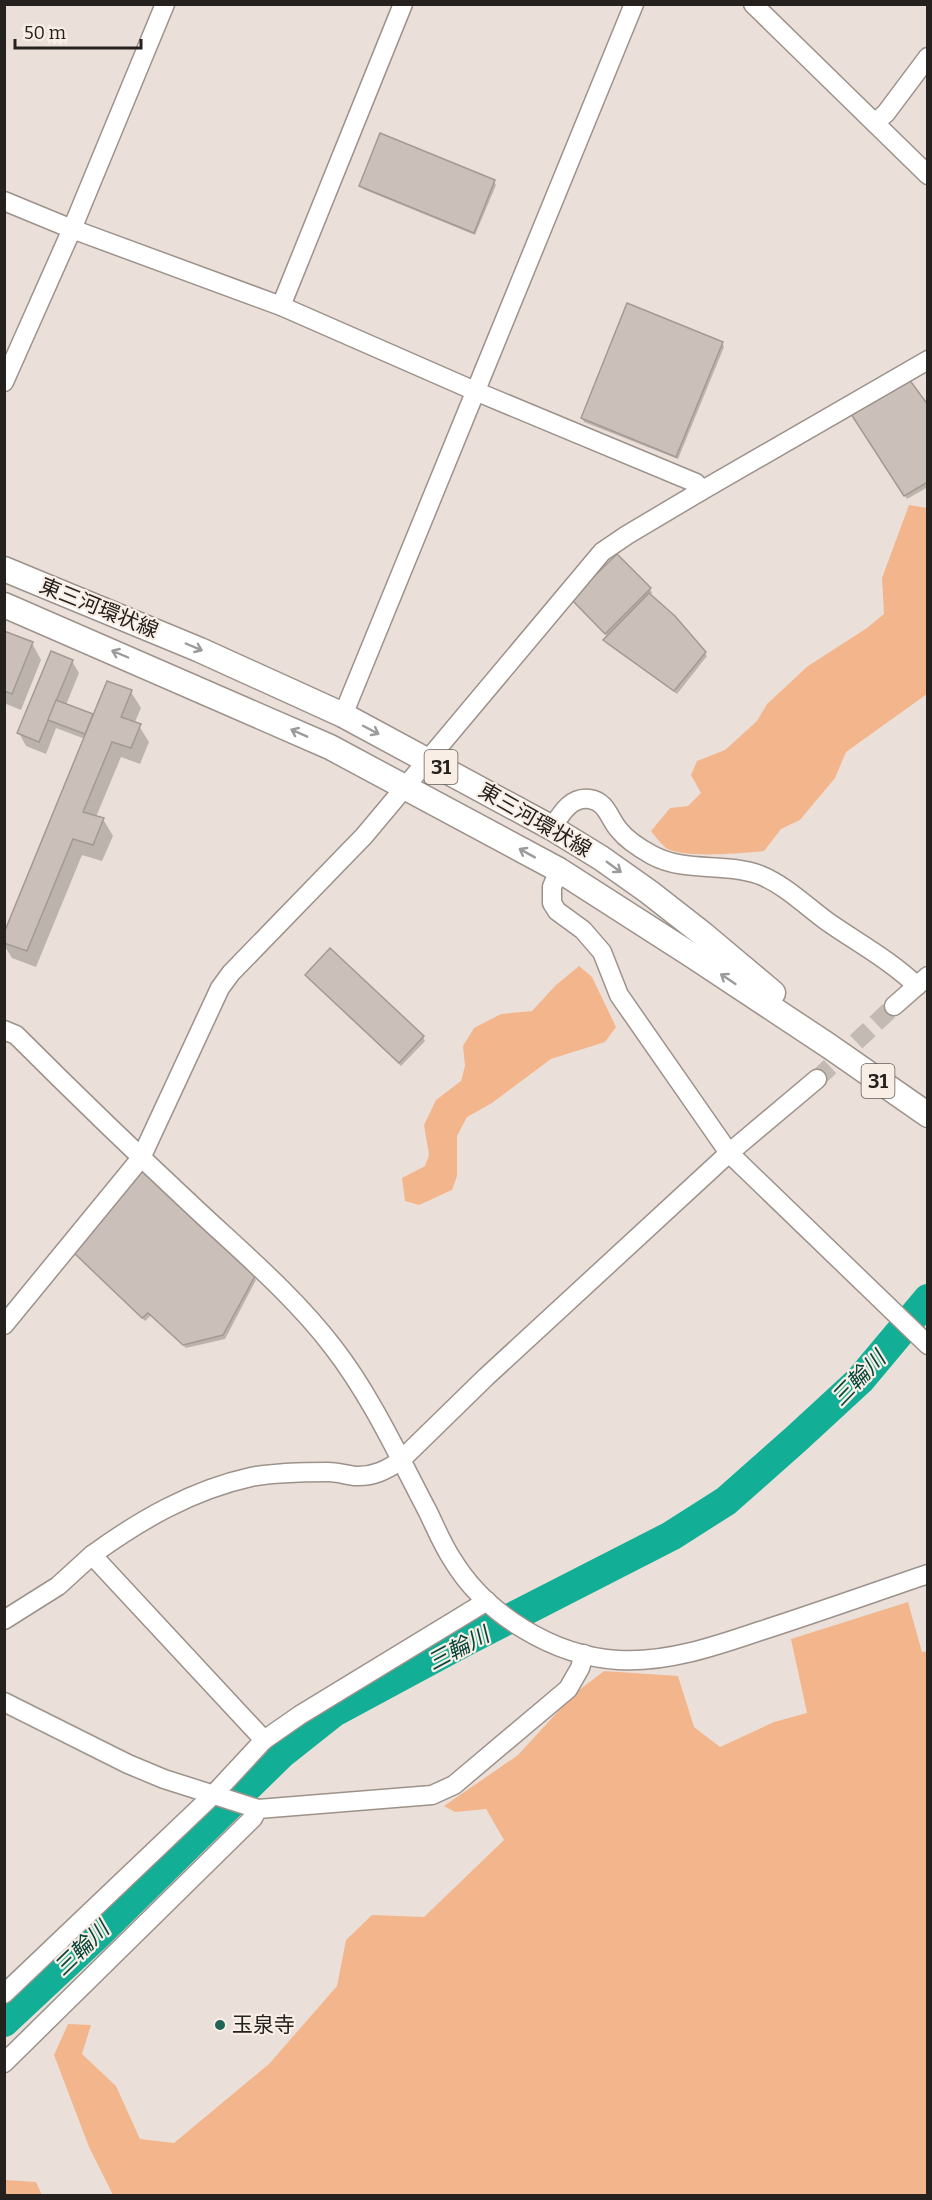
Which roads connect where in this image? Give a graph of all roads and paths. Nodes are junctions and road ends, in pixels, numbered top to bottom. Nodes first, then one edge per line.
1 (165, 4) edge
2 (403, 4) edge
3 (634, 4) edge
4 (753, 4) edge
5 (927, 57) edge
6 (875, 123) junction
7 (927, 175) edge
8 (4, 201) edge
9 (72, 229) junction
10 (281, 306) junction
11 (927, 360) edge
12 (4, 381) edge
13 (475, 391) junction
14 (701, 491) junction
15 (4, 569) edge
16 (4, 605) edge
17 (343, 715) junction
18 (428, 760) junction
19 (405, 786) junction
20 (552, 828) junction
21 (559, 870) junction
22 (922, 981) edge
23 (894, 1006) tunnel mouth
24 (4, 1030) edge
25 (829, 1046) junction
26 (817, 1079) tunnel mouth
27 (927, 1115) edge
28 (729, 1153) junction
29 (141, 1158) junction
30 (4, 1325) edge
31 (925, 1342) edge
32 (401, 1461) junction
33 (92, 1555) junction
34 (927, 1574) edge
35 (490, 1604) junction
36 (4, 1620) edge
37 (584, 1654) junction
38 (4, 1701) edge
39 (264, 1740) junction
40 (216, 1795) junction
41 (254, 1808) junction
42 (4, 1994) edge
43 (4, 2062) edge

1 - 9 street
2 - 10 street
3 - 13 street
4 - 6 street
5 - 6 street
6 - 7 street
8 - 9 street
9 - 10 street
9 - 12 street
10 - 13 street
11 - 14 street
13 - 14 street
13 - 17 street
14 - 18 street
15 -> 17 main road, 東三河環状線 / 31
19 -> 16 main road, 東三河環状線 / 31
17 -> 18 main road, 東三河環状線 / 31
18 - 19 street
18 - 20 main road, 東三河環状線 / 31
21 -> 19 main road, 東三河環状線 / 31
19 - 29 street
20 - 22 street
20 -> 25 main road, 東三河環状線 / 31
25 -> 21 main road, 東三河環状線 / 31
21 - 28 street
22 - 23 street
24 - 29 street
25 - 27 main road, 東三河環状線 / 31
26 - 28 street
28 - 31 street
28 - 32 street
29 - 30 street
29 - 32 street
32 - 33 street
32 - 35 street
33 - 36 street
33 - 39 street
34 - 37 street
35 - 37 street
35 - 39 street
37 - 41 street
38 - 40 street
39 - 40 street
40 - 41 street
40 - 42 street
41 - 43 street

